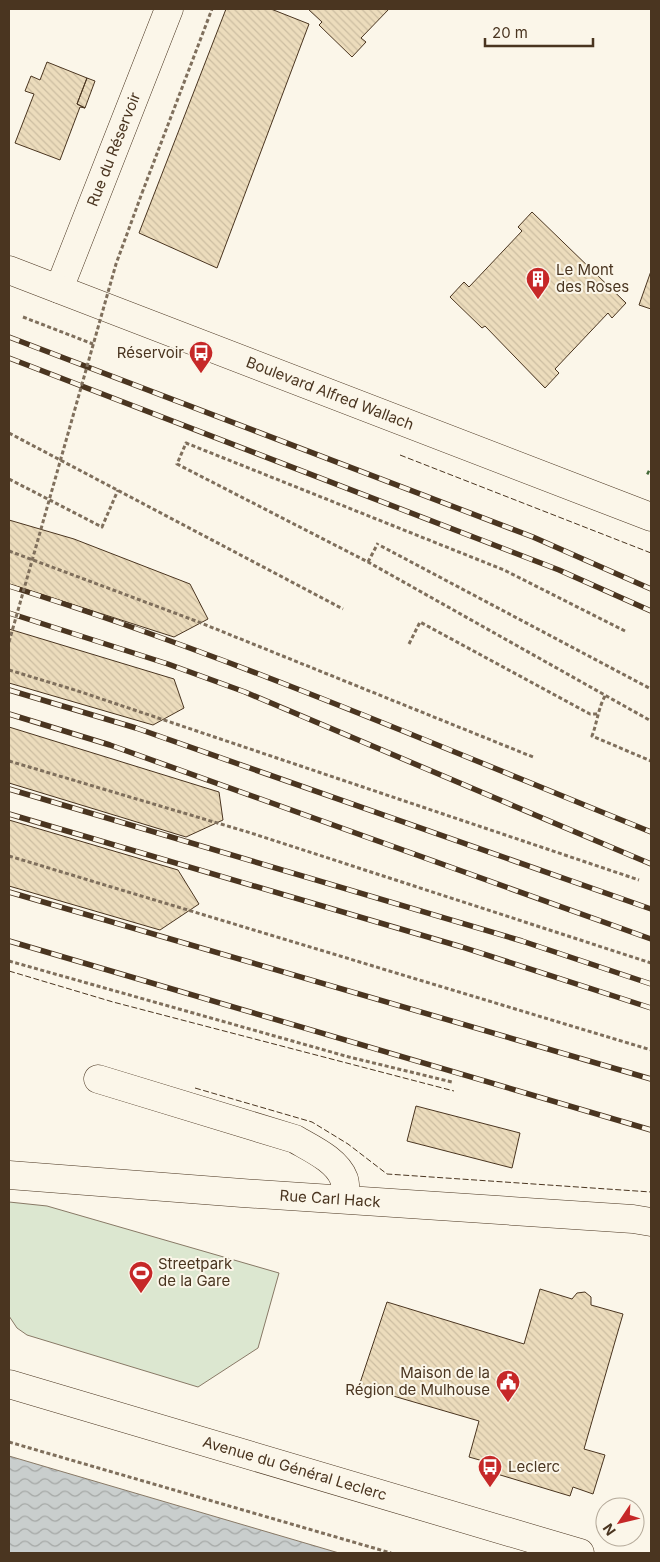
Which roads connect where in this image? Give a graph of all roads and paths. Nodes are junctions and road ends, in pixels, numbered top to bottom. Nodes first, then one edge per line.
1 (169, 9) edge
2 (212, 9) edge
3 (9, 270) edge
4 (59, 289) junction
5 (23, 317) dead end
6 (93, 344) junction
7 (9, 433) edge
8 (9, 479) edge
9 (118, 490) junction
10 (651, 517) edge
11 (9, 551) edge
12 (368, 562) junction
13 (343, 609) dead end
14 (625, 631) dead end
15 (9, 642) edge
16 (409, 644) dead end
17 (9, 670) edge
18 (651, 689) edge
19 (605, 696) junction
20 (599, 714) junction
21 (651, 721) edge
22 (533, 757) dead end
23 (9, 761) edge
24 (651, 761) edge
25 (9, 856) edge
26 (638, 880) dead end
27 (9, 961) edge
28 (651, 963) edge
29 (651, 1050) edge
30 (98, 1079) dead end
31 (452, 1082) dead end
32 (9, 1174) edge
33 (346, 1199) junction
34 (651, 1222) edge
35 (9, 1384) edge
36 (9, 1442) edge
37 (390, 1553) edge
38 (580, 1553) edge

1 - 4 street, Rue du Réservoir
2 - 6 path, bridge
3 - 4 street, Boulevard Alfred Wallach
4 - 10 street, Boulevard Alfred Wallach
5 - 6 path
6 - 15 path, bridge
7 - 9 path
8 - 9 path
9 - 13 path
11 - 22 path
12 - 14 path
12 - 18 path
12 - 19 path
16 - 20 path
17 - 26 path
19 - 20 path
19 - 21 path
20 - 24 path
23 - 28 path
25 - 29 path
27 - 31 path
30 - 33 street
32 - 33 street, Rue Carl Hack
33 - 34 street, Rue Carl Hack
35 - 38 street, Avenue du Général Leclerc
36 - 37 path

